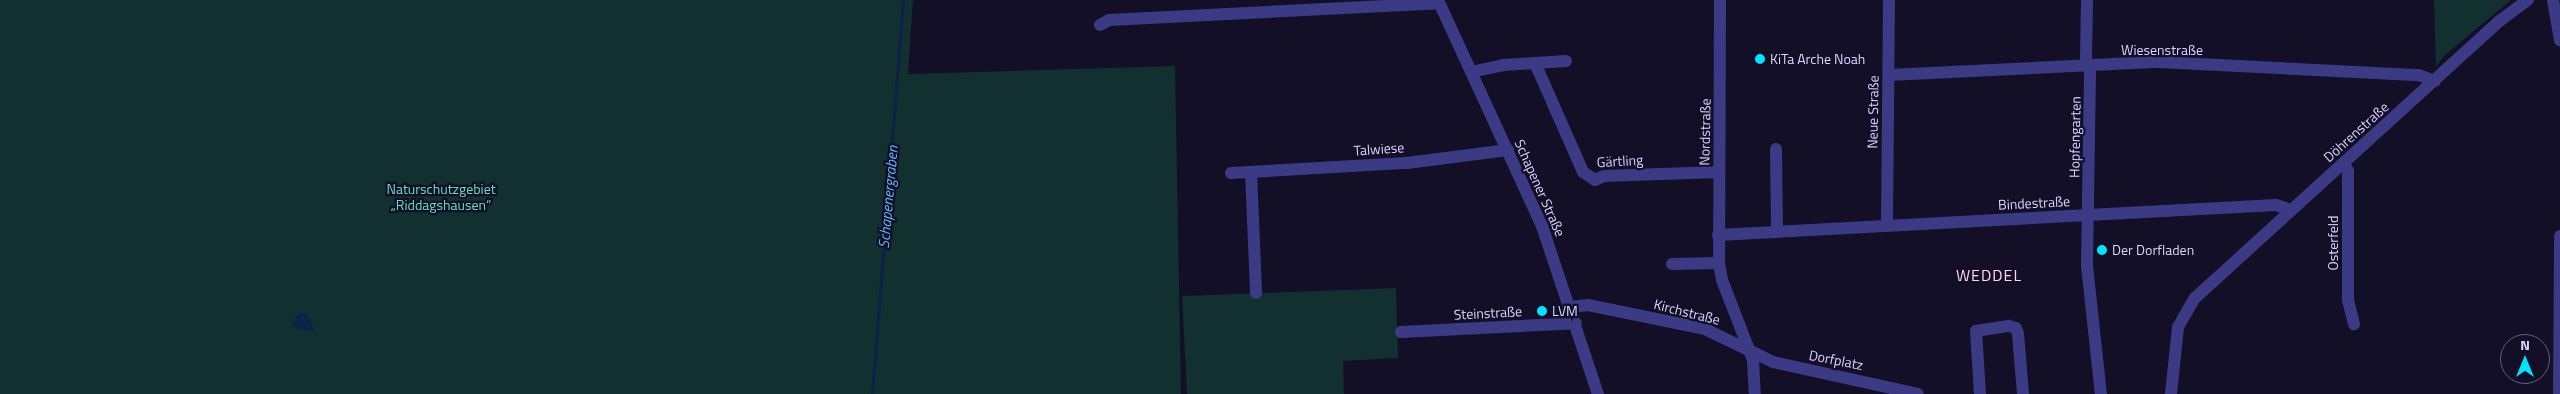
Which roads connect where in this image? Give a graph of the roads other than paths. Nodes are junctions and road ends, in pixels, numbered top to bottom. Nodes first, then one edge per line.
1 (1720, 0) edge
2 (1889, 0) edge
3 (2086, 0) edge
4 (2528, 0) edge
5 (2552, 0) edge
6 (1439, 1) edge
7 (1100, 25) dead end
8 (2560, 40) edge
9 (1566, 61) dead end
10 (1535, 63) junction
11 (2088, 66) junction
12 (1471, 72) junction
13 (1889, 75) junction
14 (2435, 81) junction
15 (1776, 149) dead end
16 (1508, 150) junction
17 (2344, 163) junction
18 (1251, 172) junction
19 (1719, 172) junction
20 (1231, 173) dead end
21 (2291, 210) junction
22 (2089, 216) junction
23 (1887, 225) junction
24 (1777, 231) junction
25 (1718, 236) junction
26 (2560, 236) edge
27 (1719, 263) junction
28 (1672, 264) dead end
29 (1256, 293) dead end
30 (1571, 307) junction
31 (2560, 320) edge
32 (1576, 323) junction
33 (2354, 324) dead end
34 (1401, 332) dead end
35 (1750, 351) junction
36 (1598, 394) edge
37 (1755, 394) edge
38 (1918, 394) edge
39 (1980, 394) edge
40 (2023, 394) edge
41 (2100, 394) edge
42 (2171, 394) edge
43 (2559, 394) edge

1 - 19 street, Nordstraße
2 - 13 street, Neue Straße
3 - 11 street, Hopfengarten
4 - 14 street, Döhrenstraße
5 - 8 street
6 - 7 street
6 - 12 street, Schapener Straße
9 - 10 street
10 - 12 street
10 - 19 street, Gärtling
11 - 13 street, Wiesenstraße
11 - 14 street, Wiesenstraße
11 - 22 street, Hopfengarten
12 - 16 street, Schapener Straße
13 - 23 street, Neue Straße
14 - 17 street, Döhrenstraße
15 - 24 street
16 - 18 street, Talwiese
16 - 30 street, Schapener Straße
17 - 21 street, Döhrenstraße
17 - 33 street, Osterfeld
18 - 20 street, Talwiese
18 - 29 street
19 - 25 street, Nordstraße
21 - 22 street, Bindestraße
21 - 42 street, Döhrenstraße
22 - 23 street, Bindestraße
22 - 41 street, Hopfengarten
23 - 24 street, Bindestraße
24 - 25 street, Bindestraße
25 - 27 street, Nordstraße
26 - 31 street
27 - 28 street
27 - 35 street, Nordstraße
30 - 32 street, Schapener Straße
30 - 35 street, Kirchstraße
31 - 43 street
32 - 34 street, Steinstraße
32 - 36 street, Schapener Straße
35 - 37 street
35 - 38 street, Dorfplatz
39 - 40 street

